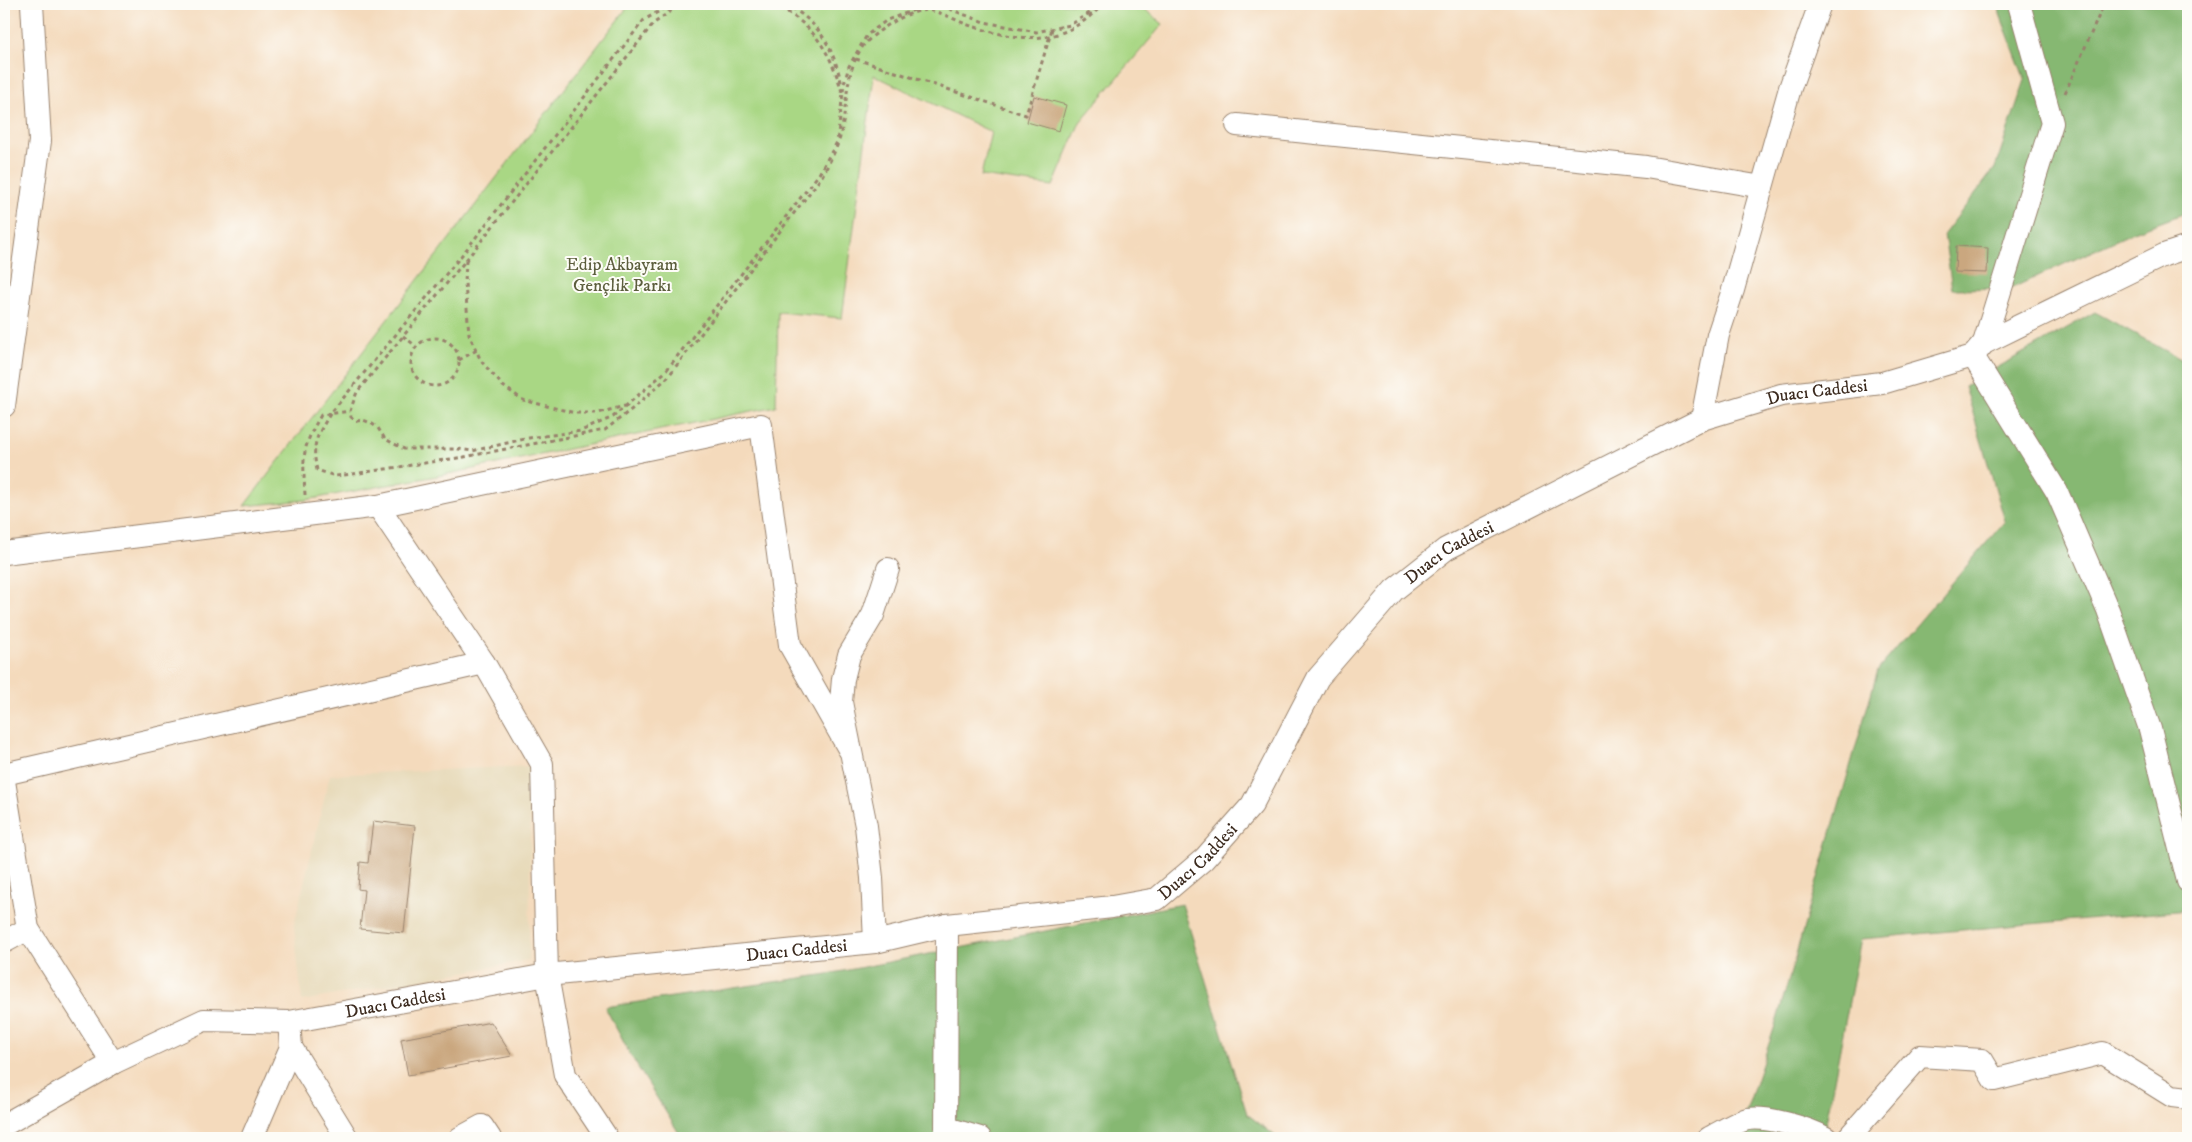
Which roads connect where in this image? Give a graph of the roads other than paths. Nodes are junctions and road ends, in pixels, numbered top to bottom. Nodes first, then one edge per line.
1 (32, 4) edge
2 (1820, 4) edge
3 (2019, 4) edge
4 (1237, 126) dead end
5 (1762, 186) junction
6 (2188, 247) edge
7 (1978, 349) junction
8 (4, 406) edge
9 (1702, 419) junction
10 (378, 506) junction
11 (4, 553) edge
12 (888, 569) dead end
13 (484, 663) junction
14 (850, 749) junction
15 (4, 774) edge
16 (4, 782) edge
17 (2188, 881) edge
18 (947, 925) junction
19 (28, 929) junction
20 (4, 942) edge
21 (875, 942) junction
22 (547, 975) junction
23 (289, 1022) junction
24 (291, 1047) junction
25 (113, 1063) junction
26 (2188, 1098) edge
27 (4, 1125) edge
28 (947, 1133) edge
29 (252, 1138) edge
30 (347, 1138) edge
31 (460, 1138) edge
32 (490, 1138) edge
33 (607, 1138) edge
34 (980, 1138) edge
35 (1709, 1138) edge
36 (1826, 1138) edge
37 (1848, 1138) edge

1 - 8 street
2 - 5 street
3 - 7 street
4 - 5 street
5 - 9 street
6 - 7 street, Duacı Caddesi
7 - 9 street, Duacı Caddesi
7 - 17 street
9 - 18 street, Duacı Caddesi
10 - 11 street
10 - 13 street
10 - 14 street
12 - 14 street
13 - 15 street
13 - 22 street
14 - 21 street
16 - 19 street
18 - 21 street, Duacı Caddesi
18 - 28 street
19 - 20 street
19 - 25 street
21 - 22 street, Duacı Caddesi
22 - 23 street, Duacı Caddesi
22 - 33 street
23 - 24 street
23 - 25 street, Duacı Caddesi
24 - 29 street
24 - 30 street
25 - 27 street, Duacı Caddesi
26 - 37 street
28 - 34 street
31 - 32 street
35 - 36 street

